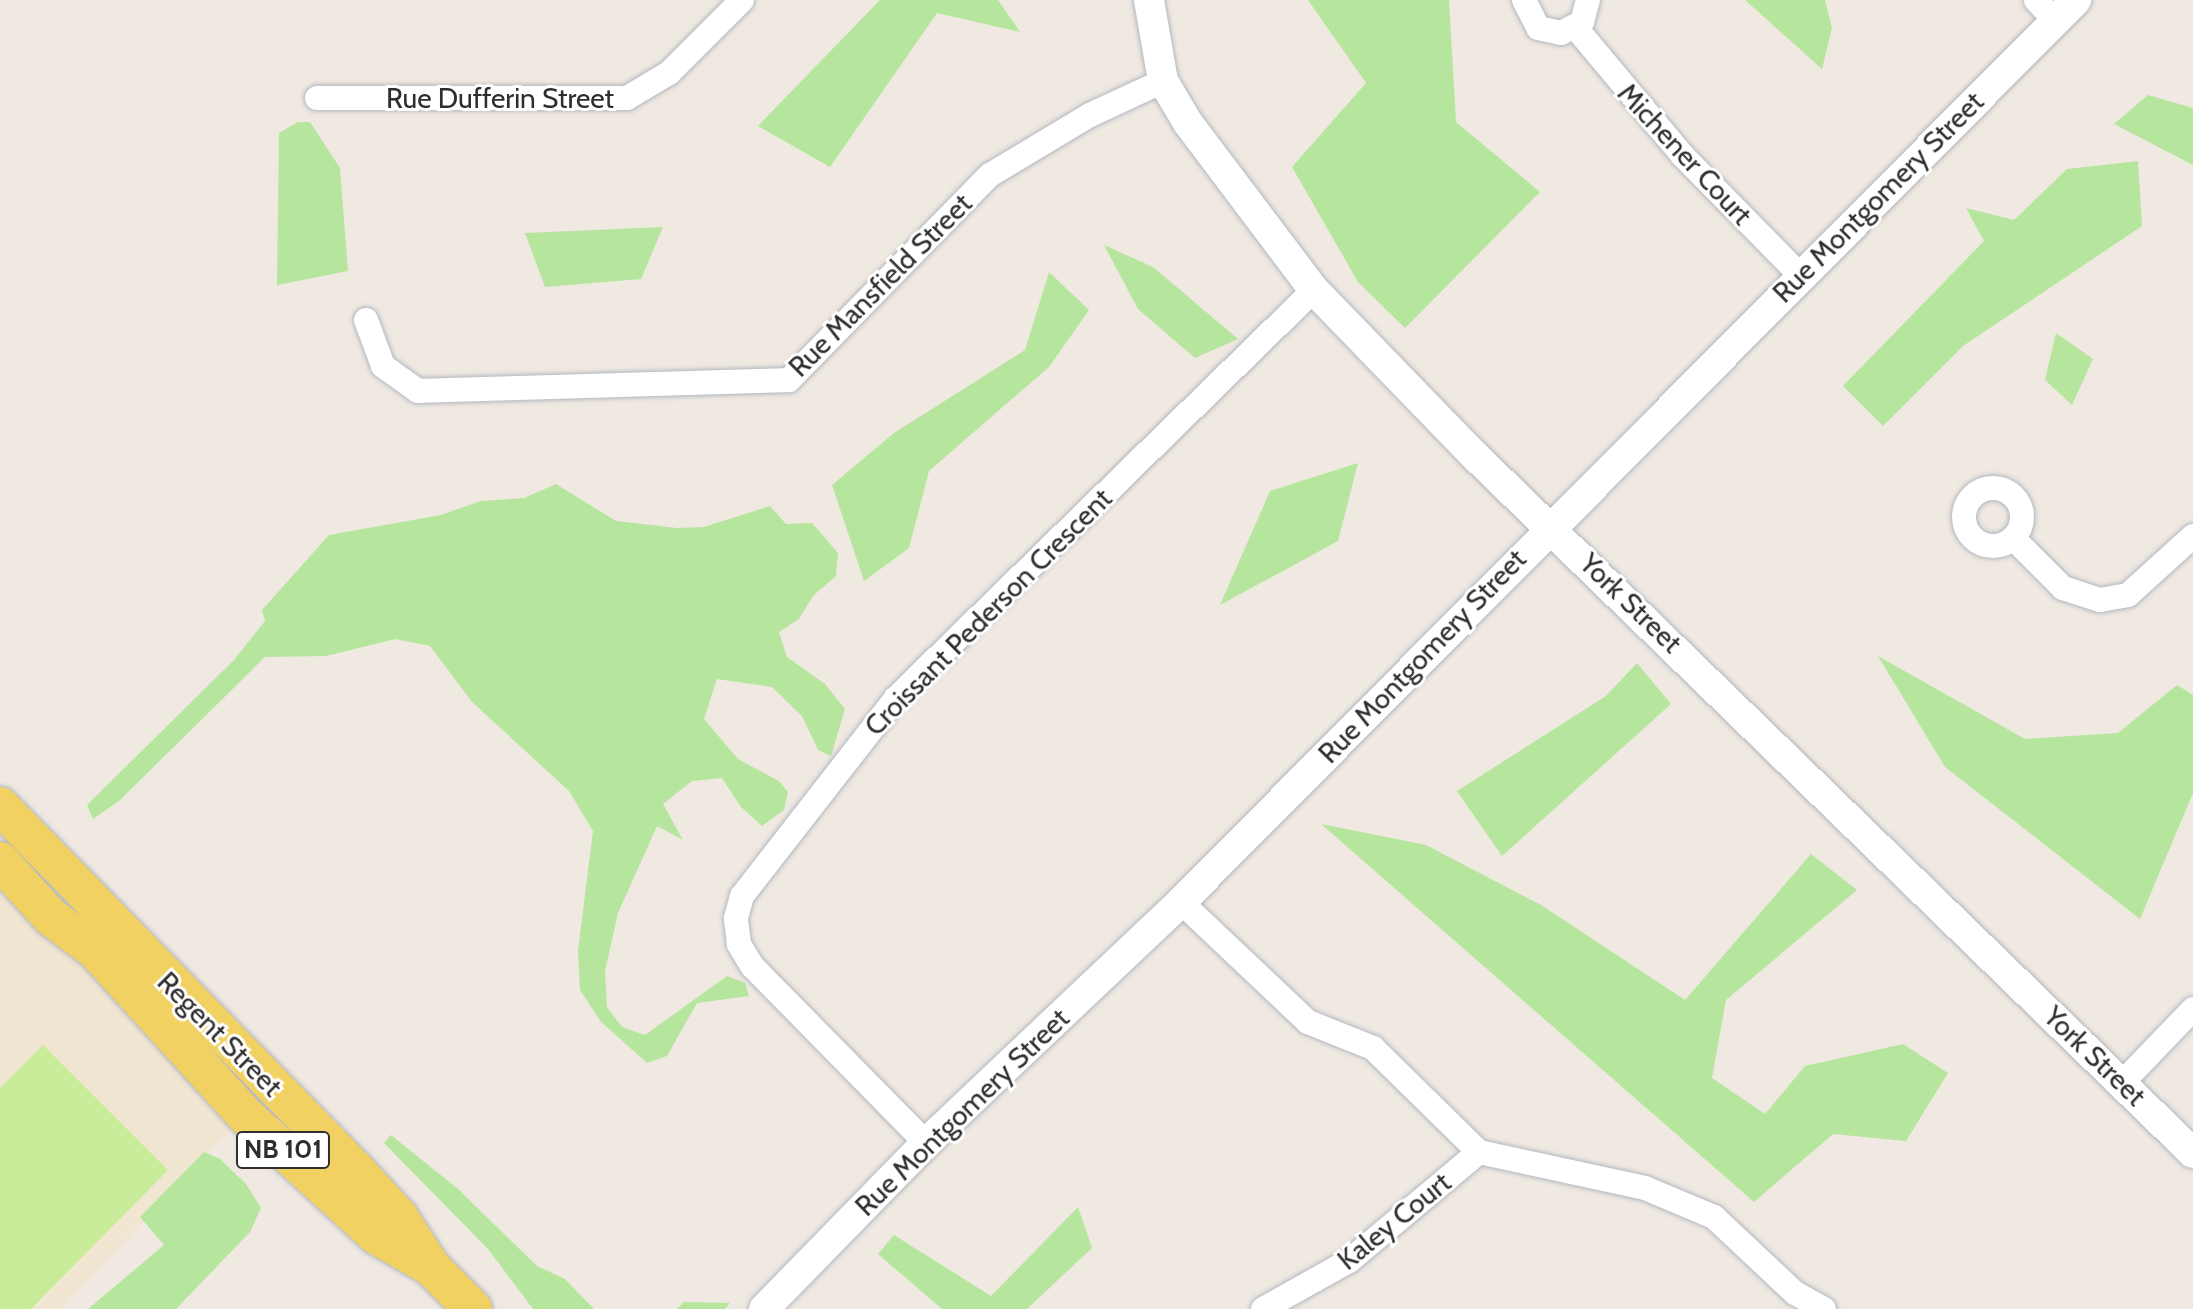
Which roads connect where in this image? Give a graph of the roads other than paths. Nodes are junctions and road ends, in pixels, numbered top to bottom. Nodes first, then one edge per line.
1 (742, 0) edge
2 (1149, 0) edge
3 (1524, 0) edge
4 (1588, 0) edge
5 (2056, 6) edge
6 (1576, 28) junction
7 (1163, 81) junction
8 (317, 98) dead end
9 (1800, 275) junction
10 (1314, 290) junction
11 (366, 320) dead end
12 (1551, 525) junction
13 (2193, 536) edge
14 (2013, 538) dead end
15 (0, 806) edge
16 (0, 861) edge
17 (1181, 902) junction
18 (2193, 1009) edge
19 (151, 1012) junction
20 (215, 1030) junction
21 (2123, 1082) junction
22 (926, 1143) junction
23 (1479, 1152) junction
24 (2193, 1153) edge
25 (432, 1268) junction
26 (473, 1309) edge
27 (764, 1309) edge
28 (1263, 1309) edge
29 (1824, 1309) edge

1 - 8 street, Rue Dufferin Street
2 - 7 street, York Street
3 - 6 street
4 - 6 street
5 - 9 street, Rue Montgomery Street
6 - 9 street, Michener Court
7 - 10 street, York Street
7 - 11 street, Rue Mansfield Street
9 - 12 street, Rue Montgomery Street
10 - 12 street, York Street
10 - 22 street, Croissant Pederson Crescent
12 - 17 street, Rue Montgomery Street
12 - 21 street, York Street
13 - 14 street
15 - 20 main road, Regent Street / NB 101
16 - 19 main road, Regent Street / NB 101
17 - 22 street, Rue Montgomery Street
17 - 23 street
18 - 21 street
19 - 20 main road
19 - 25 main road, Regent Street / NB 101
20 - 25 main road, Regent Street / NB 101
21 - 24 street, York Street
22 - 27 street, Rue Montgomery Street
23 - 28 street, Kaley Court
23 - 29 street
25 - 26 main road, Regent Street / NB 101

